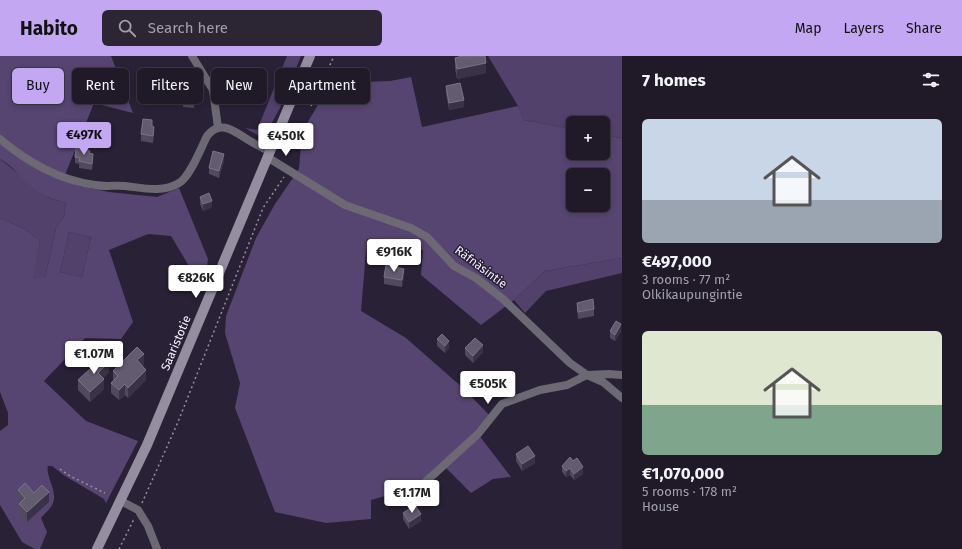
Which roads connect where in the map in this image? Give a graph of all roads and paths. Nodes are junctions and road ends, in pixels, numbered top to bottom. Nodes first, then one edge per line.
1 (192, 56) edge
2 (310, 56) edge
3 (334, 56) edge
4 (311, 106) dead end
5 (293, 120) dead end
6 (218, 128) junction
7 (297, 129) dead end
8 (0, 139) edge
9 (268, 154) junction
10 (289, 170) junction
11 (587, 375) junction
12 (622, 375) edge
13 (622, 398) edge
14 (60, 469) dead end
15 (421, 486) dead end
16 (106, 492) dead end
17 (121, 502) junction
18 (138, 510) junction
19 (96, 549) edge
20 (119, 549) edge
21 (157, 549) edge

1 - 6 street
2 - 9 main road, Saaristotie
3 - 4 path
5 - 7 path
6 - 8 street
6 - 9 street, Räfnäsintie
9 - 10 street, Räfnäsintie
9 - 17 main road, Saaristotie
10 - 11 street, Räfnäsintie
10 - 18 path
11 - 12 street
11 - 13 street, Räfnäsintie
11 - 15 street
14 - 16 path
17 - 18 street
17 - 19 main road, Saaristotie
18 - 20 path
18 - 21 street

